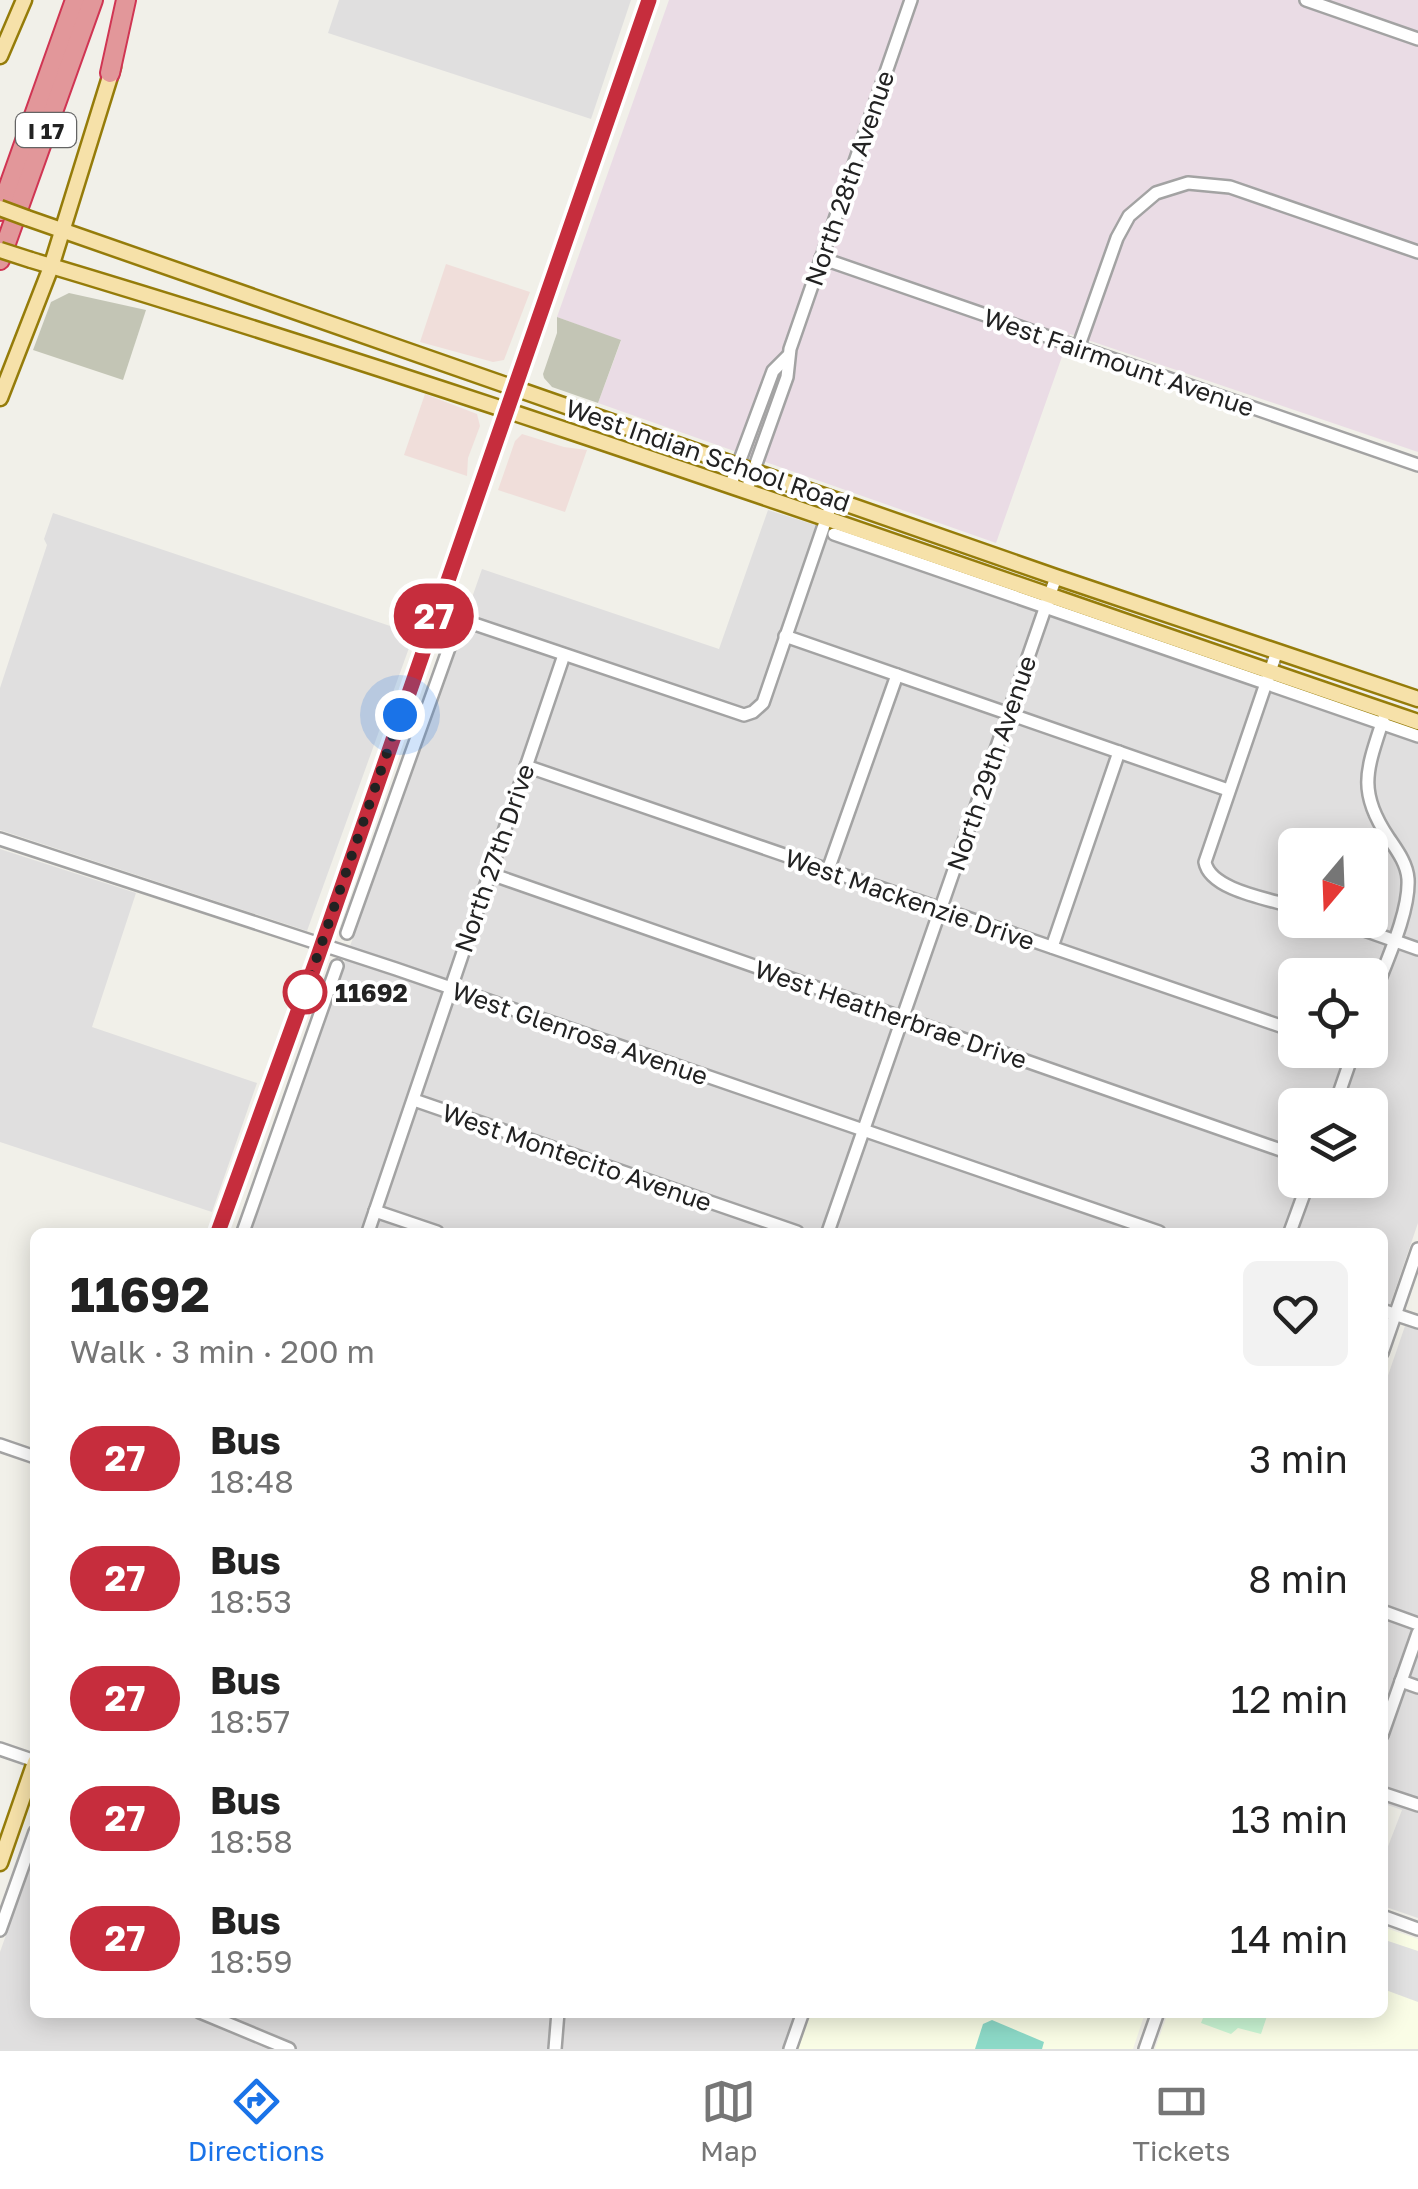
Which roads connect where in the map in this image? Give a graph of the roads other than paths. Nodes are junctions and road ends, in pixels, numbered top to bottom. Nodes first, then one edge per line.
1 (24, 0) edge
2 (64, 0) edge
3 (74, 0) edge
4 (92, 0) edge
5 (126, 0) edge
6 (136, 0) edge
7 (649, 0) edge
8 (911, 0) edge
9 (1306, 0) edge
10 (1418, 39) edge
11 (0, 56) edge
12 (110, 73) junction
13 (0, 182) edge
14 (0, 210) edge
15 (62, 229) junction
16 (0, 250) edge
17 (1418, 252) edge
18 (821, 258) junction
19 (0, 260) edge
20 (51, 266) junction
21 (1078, 348) junction
22 (788, 356) junction
23 (514, 387) junction
24 (0, 398) edge
25 (507, 409) junction
26 (738, 465) junction
27 (1418, 465) edge
28 (754, 470) junction
29 (732, 484) junction
30 (747, 489) junction
31 (833, 499) junction
32 (827, 517) junction
33 (834, 534) dead end
34 (1056, 577) junction
35 (1048, 601) junction
36 (436, 611) junction
37 (458, 620) junction
38 (785, 636) junction
39 (1277, 651) junction
40 (564, 655) junction
41 (896, 675) junction
42 (1268, 678) junction
43 (1418, 698) edge
44 (1008, 714) junction
45 (1384, 718) junction
46 (1418, 722) edge
47 (1418, 736) edge
48 (1120, 752) junction
49 (526, 766) junction
50 (1228, 790) junction
51 (0, 839) edge
52 (828, 870) junction
53 (488, 873) junction
54 (1278, 902) edge
55 (334, 906) junction
56 (941, 909) junction
57 (355, 913) junction
58 (348, 934) dead end
59 (1387, 938) edge
60 (1393, 940) junction
61 (321, 945) junction
62 (1052, 948) junction
63 (1418, 948) edge
64 (1387, 958) edge
65 (337, 966) dead end
66 (309, 980) junction
67 (329, 988) junction
68 (450, 988) junction
69 (903, 1018) junction
70 (1278, 1025) edge
71 (414, 1100) junction
72 (863, 1132) junction
73 (1278, 1149) edge
74 (1302, 1198) edge
75 (376, 1211) junction
76 (219, 1228) edge
77 (244, 1228) edge
78 (370, 1228) edge
79 (425, 1228) edge
80 (786, 1228) edge
81 (829, 1228) edge
82 (1147, 1228) edge
83 (1291, 1228) edge
84 (1418, 1249) edge
85 (1389, 1312) edge
86 (1418, 1322) edge
87 (0, 1445) edge
88 (30, 1455) edge
89 (1388, 1614) edge
90 (1418, 1624) edge
91 (1418, 1633) edge
92 (1401, 1681) junction
93 (1418, 1687) edge
94 (1388, 1719) edge
95 (0, 1750) edge
96 (30, 1760) edge
97 (30, 1777) edge
98 (1388, 1794) edge
99 (1418, 1805) edge
100 (14, 1826) junction
101 (30, 1831) edge
102 (30, 1847) edge
103 (0, 1863) edge
104 (1388, 1918) edge
105 (1418, 1929) edge
106 (0, 1930) edge
107 (214, 2018) edge
108 (558, 2018) edge
109 (801, 2018) edge
110 (1156, 2018) edge
111 (289, 2049) edge
112 (555, 2049) edge
113 (790, 2049) edge
114 (1145, 2049) edge

1 - 11 main road
2 - 13 highway, I 17
3 - 14 highway
4 - 19 highway, I 17
5 - 12 highway
6 - 12 main road
7 - 23 main road
8 - 18 street, North 28th Avenue
9 - 10 street
12 - 15 main road
14 - 15 main road, West Indian School Road, bridge
15 - 20 main road
15 - 23 main road, West Indian School Road
16 - 20 main road, West Indian School Road, bridge
17 - 21 street
18 - 21 street, West Fairmount Avenue
18 - 22 street, North 28th Avenue
20 - 24 main road
20 - 25 main road, West Indian School Road
21 - 27 street, West Fairmount Avenue
22 - 26 street, North 28th Avenue
22 - 28 street, North 28th Avenue
23 - 25 main road
23 - 26 main road, West Indian School Road
25 - 29 main road, West Indian School Road
25 - 36 main road
26 - 28 main road, West Indian School Road
26 - 29 street, North 28th Avenue
28 - 30 street, North 28th Avenue
28 - 31 main road, West Indian School Road
29 - 30 main road, West Indian School Road
30 - 32 main road, West Indian School Road
31 - 32 street
31 - 34 main road, West Indian School Road
32 - 35 main road, West Indian School Road
32 - 38 street
33 - 35 street, West Indian School Road
34 - 35 street, North 29th Avenue
34 - 39 main road, West Indian School Road
35 - 42 main road, West Indian School Road
35 - 44 street, North 29th Avenue
36 - 37 street
36 - 55 main road
37 - 40 street
37 - 57 street
38 - 40 street
38 - 41 street
39 - 42 street
39 - 43 main road, West Indian School Road
40 - 49 street, North 27th Drive
41 - 44 street
41 - 52 street
42 - 45 main road, West Indian School Road
42 - 50 street
44 - 48 street
44 - 56 street, North 29th Avenue
45 - 46 main road, West Indian School Road
45 - 47 street, West Indian School Road
45 - 60 street
48 - 50 street
48 - 62 street
49 - 52 street, West Mackenzie Drive
49 - 53 street, North 27th Drive
50 - 54 street
51 - 61 street, West Glenrosa Avenue
52 - 56 street, West Mackenzie Drive
53 - 68 street, North 27th Drive
53 - 69 street, West Heatherbrae Drive
55 - 57 street
55 - 61 main road
56 - 62 street, West Mackenzie Drive
56 - 69 street, North 29th Avenue
57 - 58 street
59 - 60 street
60 - 63 street
60 - 64 street
61 - 66 main road
61 - 68 street, West Glenrosa Avenue
62 - 70 street, West Mackenzie Drive
65 - 67 street
66 - 67 street
66 - 76 main road
67 - 77 street
68 - 71 street, North 27th Drive
68 - 72 street, West Glenrosa Avenue
69 - 72 street, North 29th Avenue
69 - 73 street, West Heatherbrae Drive
71 - 75 street, North 27th Drive
71 - 80 street, West Montecito Avenue
72 - 81 street, North 29th Avenue
72 - 82 street, West Glenrosa Avenue
74 - 83 street
75 - 78 street, North 27th Drive
75 - 79 street
84 - 85 street
85 - 86 street
87 - 88 street
89 - 90 street
91 - 92 street
92 - 93 street
92 - 94 street
95 - 96 street
97 - 100 main road
98 - 99 street
100 - 101 street
100 - 103 main road
102 - 106 street
104 - 105 street
107 - 111 street
108 - 112 street
109 - 113 street
110 - 114 street

